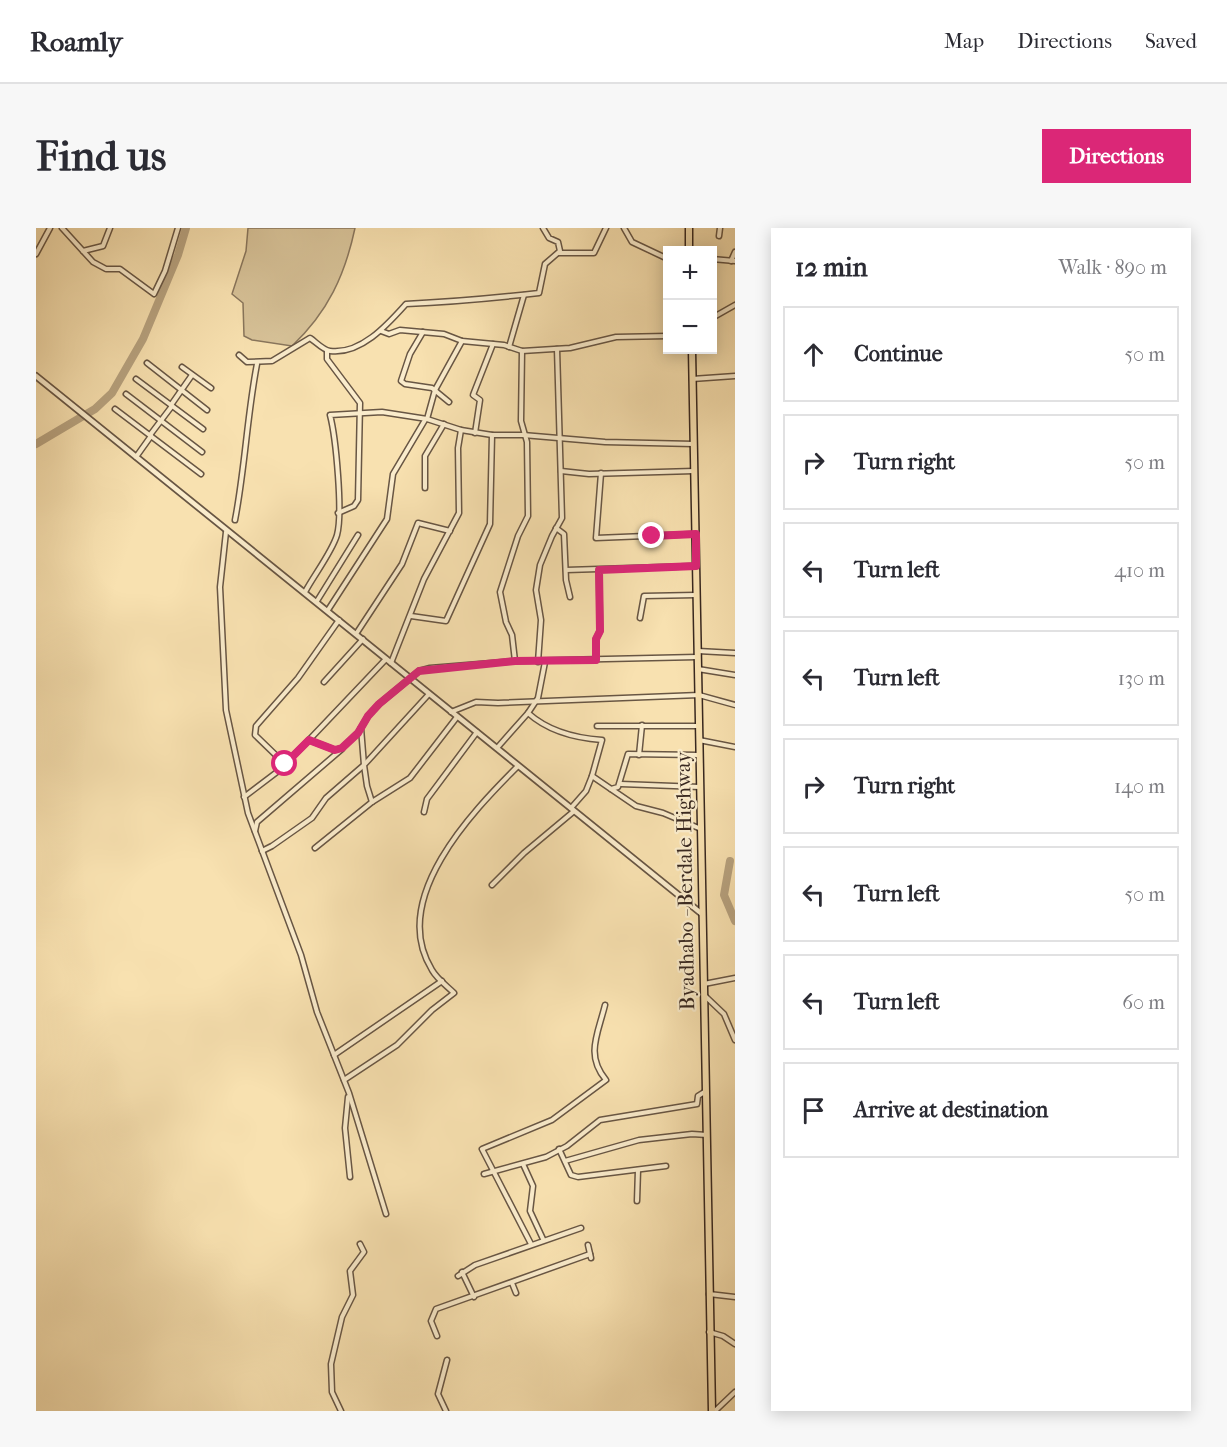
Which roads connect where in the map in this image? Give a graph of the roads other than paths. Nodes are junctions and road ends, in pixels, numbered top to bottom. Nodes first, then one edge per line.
1 (62, 228) edge
2 (110, 228) edge
3 (178, 228) edge
4 (543, 228) edge
5 (606, 228) edge
6 (624, 228) edge
7 (689, 228) edge
8 (720, 228) edge
9 (48, 229) edge
10 (719, 236) dead end
11 (689, 246) edge
12 (735, 249) edge
13 (82, 251) junction
14 (558, 253) junction
15 (36, 254) edge
16 (663, 257) edge
17 (717, 259) edge
18 (733, 261) edge
19 (524, 295) junction
20 (735, 305) edge
21 (717, 315) edge
22 (381, 331) junction
23 (423, 332) junction
24 (663, 336) edge
25 (462, 341) junction
26 (493, 344) junction
27 (509, 347) junction
28 (557, 349) junction
29 (327, 351) junction
30 (522, 351) junction
31 (692, 354) edge
32 (239, 355) dead end
33 (147, 363) dead end
34 (257, 364) junction
35 (182, 367) dead end
36 (192, 375) junction
37 (36, 376) edge
38 (735, 376) edge
39 (692, 379) junction
40 (136, 380) dead end
41 (211, 388) dead end
42 (182, 390) junction
43 (435, 390) junction
44 (126, 394) dead end
45 (449, 402) dead end
46 (172, 406) junction
47 (116, 409) dead end
48 (207, 410) dead end
49 (360, 412) junction
50 (426, 419) junction
51 (161, 421) junction
52 (444, 424) junction
53 (202, 429) dead end
54 (461, 430) junction
55 (475, 433) junction
56 (492, 435) junction
57 (523, 435) junction
58 (151, 436) junction
59 (559, 440) junction
60 (694, 444) junction
61 (202, 452) dead end
62 (135, 458) junction
63 (561, 471) junction
64 (694, 471) junction
65 (601, 473) junction
66 (201, 474) dead end
67 (425, 488) dead end
68 (338, 513) junction
69 (235, 520) dead end
70 (556, 528) junction
71 (450, 531) junction
72 (226, 532) junction
73 (696, 534) junction
74 (358, 535) dead end
75 (696, 566) junction
76 (566, 570) junction
77 (599, 570) junction
78 (305, 592) junction
79 (697, 595) junction
80 (570, 597) dead end
81 (317, 601) junction
82 (328, 610) junction
83 (411, 616) junction
84 (640, 618) dead end
85 (339, 620) junction
86 (356, 634) junction
87 (363, 639) junction
88 (735, 652) edge
89 (698, 654) junction
90 (596, 660) junction
91 (388, 661) junction
92 (515, 661) junction
93 (538, 662) junction
94 (545, 662) junction
95 (698, 669) junction
96 (735, 675) edge
97 (409, 678) junction
98 (324, 682) dead end
99 (429, 694) junction
100 (699, 695) junction
101 (536, 702) junction
102 (735, 705) edge
103 (451, 712) junction
104 (528, 713) junction
105 (457, 717) junction
106 (642, 725) junction
107 (597, 726) dead end
108 (699, 726) junction
109 (361, 728) junction
110 (477, 732) junction
111 (309, 740) junction
112 (699, 740) junction
113 (735, 747) edge
114 (342, 748) junction
115 (497, 748) junction
116 (639, 755) junction
117 (700, 755) junction
118 (285, 764) junction
119 (364, 765) junction
120 (518, 766) junction
121 (592, 776) junction
122 (621, 784) junction
123 (700, 786) junction
124 (611, 789) junction
125 (244, 796) junction
126 (372, 802) junction
127 (571, 811) junction
128 (424, 812) dead end
129 (701, 829) junction
130 (255, 832) junction
131 (315, 848) dead end
132 (262, 851) junction
133 (492, 885) dead end
134 (702, 914) junction
135 (735, 978) edge
136 (442, 981) junction
137 (704, 984) junction
138 (704, 995) junction
139 (605, 1005) dead end
140 (735, 1040) edge
141 (334, 1055) junction
142 (344, 1080) junction
143 (707, 1090) junction
144 (349, 1093) junction
145 (708, 1136) junction
146 (559, 1149) junction
147 (565, 1161) junction
148 (522, 1164) junction
149 (666, 1166) dead end
150 (638, 1170) junction
151 (495, 1172) junction
152 (484, 1174) dead end
153 (350, 1177) dead end
154 (637, 1201) dead end
155 (386, 1214) dead end
156 (581, 1228) dead end
157 (544, 1239) junction
158 (360, 1244) dead end
159 (531, 1244) junction
160 (588, 1245) dead end
161 (462, 1272) junction
162 (458, 1276) dead end
163 (512, 1283) junction
164 (516, 1293) dead end
165 (708, 1294) junction
166 (474, 1297) junction
167 (735, 1298) edge
168 (709, 1332) junction
169 (438, 1336) dead end
170 (735, 1344) edge
171 (447, 1360) dead end
172 (734, 1391) edge
173 (341, 1411) edge
174 (446, 1411) edge
175 (714, 1411) edge

1 - 13 street
2 - 13 street
3 - 13 street
4 - 14 street
5 - 14 street
6 - 16 street
7 - 11 main road
8 - 10 street
9 - 15 street
12 - 18 street
14 - 19 street
17 - 18 street
19 - 22 street
19 - 27 street
20 - 21 street
22 - 23 street
22 - 29 street
23 - 25 street
23 - 43 street
24 - 28 street
25 - 26 street
25 - 43 street
26 - 27 street
26 - 55 street
27 - 30 street
28 - 30 street
28 - 59 street
29 - 34 street
29 - 49 street
30 - 57 street
31 - 39 main road, Byadhabo - Berdale Highway
32 - 34 street
33 - 42 street
34 - 69 street
35 - 36 street
36 - 41 street
36 - 42 street
37 - 62 street
38 - 39 street
39 - 60 main road, Byadhabo - Berdale Highway
40 - 46 street
42 - 46 street
42 - 48 street
43 - 45 street
43 - 50 street
44 - 51 street
46 - 51 street
46 - 53 street
47 - 58 street
49 - 50 street
49 - 68 street
49 - 68 street
50 - 52 street
50 - 82 street
51 - 58 street
51 - 61 street
52 - 54 street
52 - 67 street
54 - 55 street
54 - 71 street
55 - 56 street
56 - 57 street
56 - 83 street
57 - 59 street
57 - 92 street
58 - 62 street
58 - 66 street
59 - 60 street
59 - 63 street
60 - 64 main road, Byadhabo - Berdale Highway
62 - 72 street
63 - 65 street
63 - 70 street
64 - 65 street
64 - 73 main road, Byadhabo - Berdale Highway
65 - 73 street
68 - 78 street
70 - 76 street
70 - 93 street
71 - 83 street
71 - 86 street
72 - 78 street
72 - 125 street
73 - 75 main road, Byadhabo - Berdale Highway
74 - 81 street
75 - 77 street
75 - 79 main road, Byadhabo - Berdale Highway
76 - 77 street
76 - 80 street
77 - 90 street
78 - 81 street
79 - 84 street
79 - 89 main road, Byadhabo - Berdale Highway
81 - 82 street
82 - 85 street
83 - 91 street
85 - 86 street
85 - 118 street
86 - 87 street
87 - 91 street
87 - 98 street
88 - 89 street
89 - 90 street
89 - 95 main road, Byadhabo - Berdale Highway
90 - 94 street
91 - 97 street
91 - 111 street
92 - 93 street
92 - 97 street
93 - 94 street
94 - 101 street
95 - 96 street
95 - 100 main road, Byadhabo - Berdale Highway
97 - 99 street
97 - 109 street
99 - 103 street
99 - 119 street
100 - 101 street
100 - 102 street
100 - 108 main road, Byadhabo - Berdale Highway
101 - 103 street
101 - 104 street
103 - 105 street
104 - 115 street
104 - 121 street
105 - 110 street
105 - 126 street
106 - 107 street
106 - 108 street
106 - 116 street
108 - 112 main road, Byadhabo - Berdale Highway
109 - 114 street
109 - 119 street
110 - 115 street
110 - 128 street
111 - 114 street
111 - 118 street
112 - 113 street
112 - 117 main road, Byadhabo - Berdale Highway
114 - 130 street
115 - 120 street
116 - 117 street
116 - 122 street
117 - 123 main road, Byadhabo - Berdale Highway
118 - 125 street
119 - 126 street
119 - 132 street
120 - 127 street
120 - 136 street
121 - 124 street
121 - 127 street
122 - 123 street
122 - 124 street
123 - 129 main road, Byadhabo - Berdale Highway
124 - 129 street
125 - 130 street
126 - 131 street
127 - 133 street
127 - 134 street
129 - 134 main road, Byadhabo - Berdale Highway
130 - 132 street
132 - 141 street
134 - 137 main road, Byadhabo - Berdale Highway
135 - 137 street
136 - 141 street
136 - 142 street
137 - 138 main road, Byadhabo - Berdale Highway
138 - 140 street
138 - 143 main road, Byadhabo - Berdale Highway
139 - 151 street
141 - 142 street
142 - 144 street
143 - 145 main road, Byadhabo - Berdale Highway
143 - 146 street
144 - 153 street
144 - 155 street
145 - 147 street
145 - 165 main road, Byadhabo - Berdale Highway
146 - 147 street
146 - 148 street
147 - 150 street
148 - 151 street
148 - 157 street
149 - 150 street
150 - 154 street
151 - 152 street
151 - 159 street
156 - 157 street
157 - 159 street
158 - 173 street
159 - 161 street
160 - 163 street
161 - 162 street
161 - 166 street
163 - 164 street
163 - 166 street
165 - 167 street
165 - 168 main road, Byadhabo - Berdale Highway
166 - 169 street
168 - 170 street
168 - 175 main road, Byadhabo - Berdale Highway
171 - 174 street
172 - 175 street

